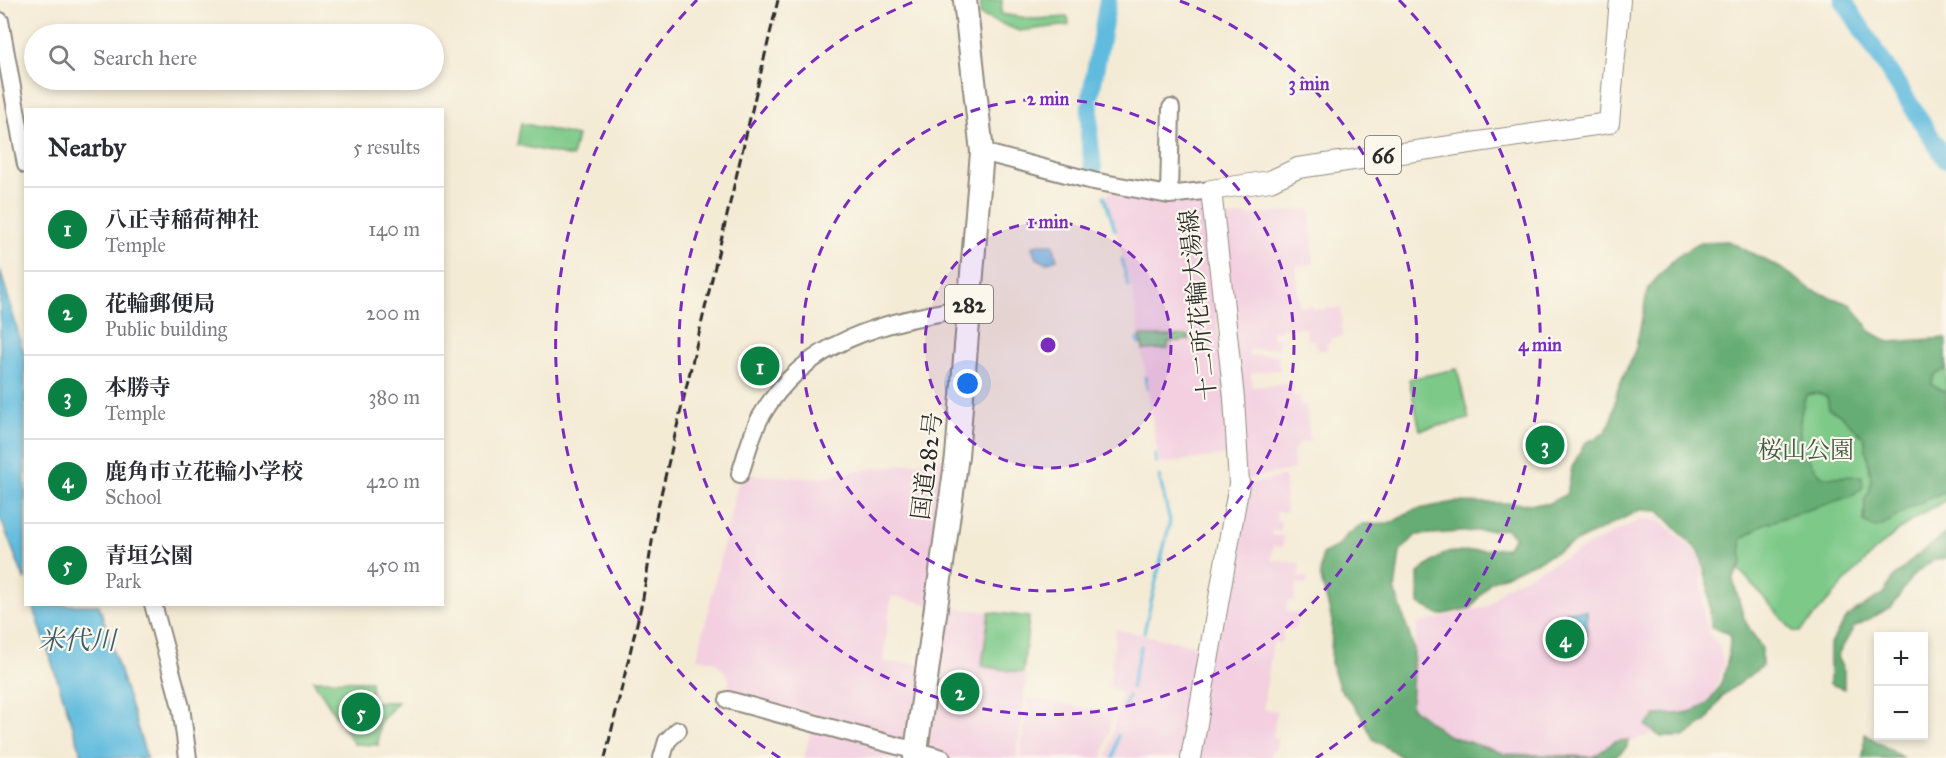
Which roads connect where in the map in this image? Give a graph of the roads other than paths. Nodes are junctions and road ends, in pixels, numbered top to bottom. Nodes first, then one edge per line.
1 (964, 0) edge
2 (1620, 0) edge
3 (0, 21) edge
4 (1171, 108) dead end
5 (982, 152) junction
6 (24, 154) edge
7 (1211, 190) junction
8 (1169, 195) junction
9 (969, 307) junction
10 (740, 474) dead end
11 (154, 606) edge
12 (728, 700) dead end
13 (678, 730) dead end
14 (915, 755) edge
15 (188, 758) edge
16 (662, 758) edge
17 (942, 758) edge
18 (1191, 758) edge

1 - 5 highway, 国道282号 / 282
2 - 7 main road, 十二所花輪大湯線 / 66
3 - 6 street
4 - 8 street
5 - 8 street
5 - 9 highway, 国道282号 / 282
7 - 8 street
7 - 18 main road, 十二所花輪大湯線
9 - 10 street
9 - 14 highway, 国道282号 / 282
11 - 15 street
12 - 14 street
13 - 16 street
14 - 17 street

